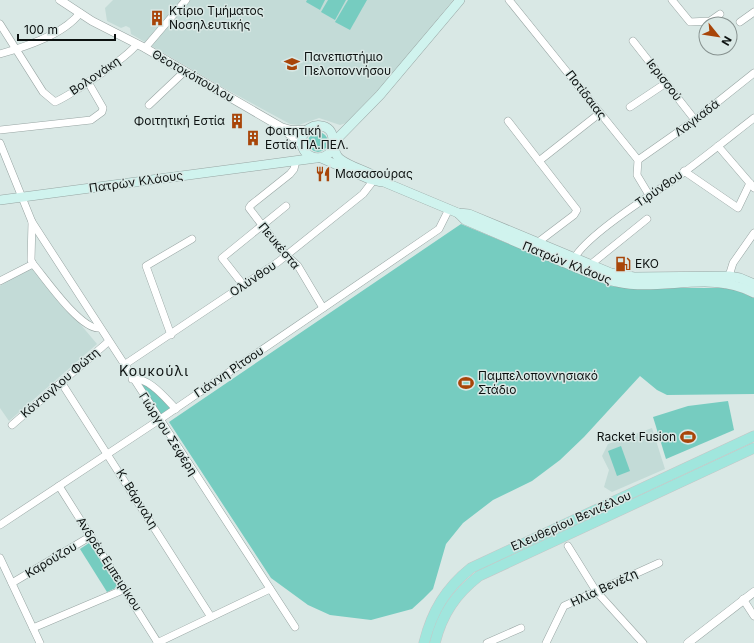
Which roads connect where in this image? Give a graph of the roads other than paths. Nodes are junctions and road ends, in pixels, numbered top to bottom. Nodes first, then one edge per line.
1 (60, 0) edge
2 (186, 0) edge
3 (460, 0) edge
4 (509, 0) edge
5 (672, 0) edge
6 (754, 12) edge
7 (80, 14) junction
8 (720, 14) dead end
9 (740, 22) dead end
10 (0, 24) edge
11 (633, 41) dead end
12 (137, 44) junction
13 (145, 48) junction
14 (18, 49) junction
15 (0, 54) edge
16 (185, 71) junction
17 (754, 73) edge
18 (88, 82) junction
19 (666, 83) junction
20 (149, 104) dead end
21 (630, 107) dead end
22 (600, 113) junction
23 (754, 118) edge
24 (695, 120) junction
25 (508, 121) dead end
26 (354, 123) junction
27 (281, 127) junction
28 (324, 127) junction
29 (0, 130) edge
30 (307, 130) junction
31 (0, 143) edge
32 (334, 144) junction
33 (302, 146) junction
34 (718, 146) junction
35 (319, 158) junction
36 (638, 160) junction
37 (296, 161) junction
38 (539, 161) junction
39 (272, 164) junction
40 (684, 171) junction
41 (374, 181) junction
42 (384, 182) junction
43 (752, 186) edge
44 (649, 195) junction
45 (21, 197) junction
46 (0, 200) edge
47 (286, 206) dead end
48 (449, 210) junction
49 (458, 213) junction
50 (647, 219) dead end
51 (32, 222) junction
52 (262, 226) junction
53 (754, 233) edge
54 (192, 239) dead end
55 (538, 243) junction
56 (287, 255) junction
57 (574, 263) junction
58 (33, 264) junction
59 (590, 265) junction
60 (729, 276) junction
61 (0, 281) edge
62 (754, 284) edge
63 (244, 286) junction
64 (754, 293) edge
65 (323, 308) junction
66 (100, 328) junction
67 (171, 335) junction
68 (108, 342) junction
69 (124, 365) junction
70 (132, 379) junction
71 (61, 382) junction
72 (176, 408) junction
73 (159, 420) junction
74 (12, 425) dead end
75 (754, 436) edge
76 (754, 448) edge
77 (108, 454) junction
78 (59, 486) junction
79 (0, 525) edge
80 (91, 536) junction
81 (568, 546) dead end
82 (0, 558) edge
83 (659, 563) dead end
84 (12, 583) junction
85 (125, 589) junction
86 (270, 589) junction
87 (596, 591) junction
88 (754, 592) edge
89 (743, 599) junction
90 (754, 616) edge
91 (211, 617) junction
92 (294, 627) dead end
93 (33, 628) junction
94 (522, 628) dead end
95 (40, 643) edge
96 (158, 643) edge
97 (424, 643) edge
98 (435, 643) edge
99 (487, 643) edge
100 (546, 643) edge
101 (643, 643) edge
102 (689, 643) edge

1 - 7 street, Θεοτοκόπουλου
2 - 13 street
3 - 26 main road
4 - 22 street, Ποτίδαιας
5 - 8 street
6 - 9 street
7 - 12 street, Θεοτοκόπουλου
7 - 14 street
10 - 14 street
11 - 19 street, Ιερισσού
12 - 13 street, Θεοτοκόπουλου
12 - 18 street, Βολονάκη
13 - 16 street, Θεοτοκόπουλου
14 - 15 street
14 - 18 street, Βολονάκη
16 - 20 street
16 - 27 street, Θεοτοκόπουλου
17 - 24 street, Λαγκαδά
18 - 29 street
19 - 21 street
19 - 24 street, Ιερισσού
22 - 36 street, Ποτίδαιας
22 - 38 street
23 - 34 street, Τιρύνθου
24 - 36 street, Λαγκαδά
25 - 38 street
26 - 28 main road
26 - 32 main road
27 - 30 street
27 - 33 street
28 - 30 main road
28 - 32 main road
30 - 33 main road
31 - 45 street, Γιώργου Σεφέρη
32 - 35 main road
32 - 42 main road
33 - 35 main road
33 - 39 main road
34 - 40 street, Τιρύνθου
34 - 43 street
35 - 37 main road
35 - 41 main road
36 - 44 street
37 - 39 main road
37 - 52 street, Πευκέστα
38 - 55 street
39 - 45 main road, Πατρών Κλάους
40 - 43 street
40 - 44 street, Τιρύνθου
41 - 42 main road
41 - 56 street, Ολύνθου
42 - 48 main road, Πατρών Κλάους
44 - 57 street, Τιρύνθου
45 - 46 main road, Πατρών Κλάους
45 - 51 street, Γιώργου Σεφέρη
47 - 52 street
48 - 49 main road, Πατρών Κλάους
48 - 65 street, Γιάννη Ρίτσου
49 - 55 main road, Πατρών Κλάους
49 - 57 main road, Πατρών Κλάους
50 - 59 street
51 - 58 street
51 - 66 street, Γιώργου Σεφέρη
52 - 56 street, Πευκέστα
52 - 63 street
53 - 60 street
54 - 67 street
55 - 57 main road, Πατρών Κλάους
56 - 63 street, Ολύνθου
56 - 65 street, Πευκέστα
57 - 59 main road, Πατρών Κλάους
57 - 64 main road, Πατρών Κλάους
58 - 61 street
58 - 66 street
59 - 60 main road, Πατρών Κλάους
60 - 62 main road, Πατρών Κλάους
63 - 67 street, Ολύνθου
65 - 72 street, Γιάννη Ρίτσου
66 - 68 street, Γιώργου Σεφέρη
67 - 69 street, Ολύνθου
68 - 69 street, Γιώργου Σεφέρη
68 - 71 street, Κόντογλου Φώτη
69 - 70 street, Γιώργου Σεφέρη
70 - 72 street
70 - 73 street, Γιώργου Σεφέρη
71 - 74 street, Κόντογλου Φώτη
71 - 77 street, Κ. Βάρναλη
72 - 73 street, Γιάννη Ρίτσου
73 - 77 street, Γιάννη Ρίτσου
73 - 86 street, Γιώργου Σεφέρη
75 - 97 main road, Ελευθερίου Βενιζέλου
76 - 98 main road, Ελευθερίου Βενιζέλου
77 - 78 street, Γιάννη Ρίτσου
77 - 91 street, Κ. Βάρναλη
78 - 79 street, Γιάννη Ρίτσου
78 - 80 street, Ανδρέα Εμπειρίκου
80 - 84 street, Καρούζου
80 - 85 street, Ανδρέα Εμπειρίκου
81 - 87 street
82 - 84 street
83 - 87 street, Ηλία Βενέζη
84 - 93 street
85 - 93 street
85 - 96 street, Ανδρέα Εμπειρίκου
86 - 91 street
86 - 92 street, Γιώργου Σεφέρη
87 - 100 street, Ηλία Βενέζη
87 - 101 street
88 - 89 street
89 - 90 street
89 - 102 street
91 - 96 street
93 - 95 street
94 - 99 street

